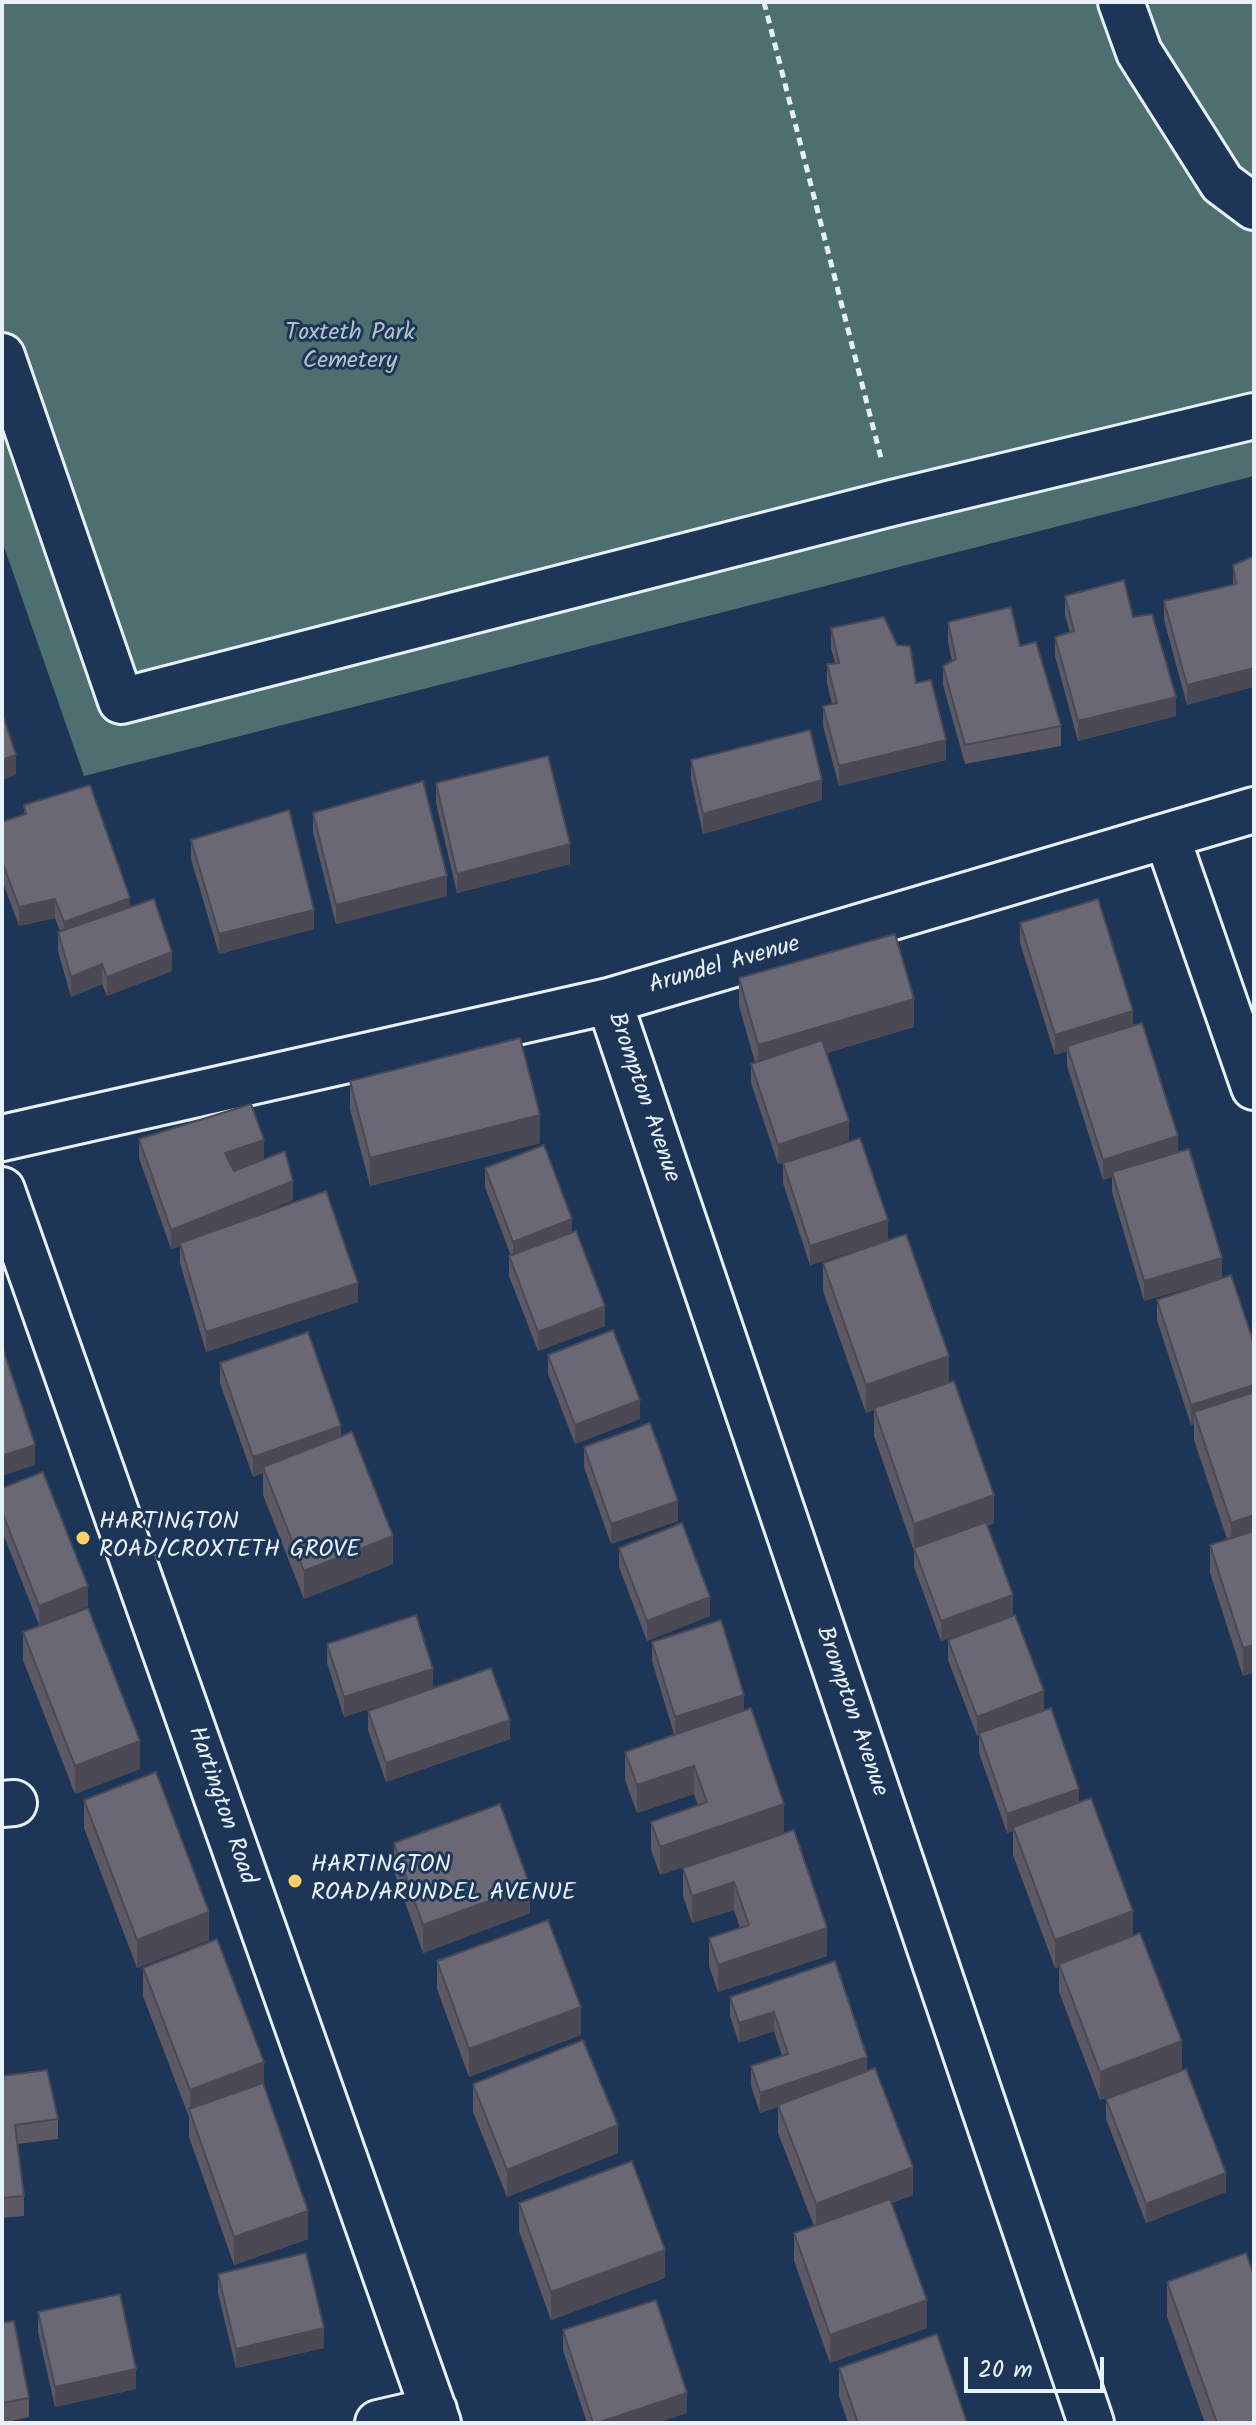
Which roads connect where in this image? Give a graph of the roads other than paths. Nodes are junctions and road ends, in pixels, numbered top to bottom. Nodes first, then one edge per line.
1 (1121, 2) edge
2 (1254, 207) edge
3 (2, 356) edge
4 (1254, 416) edge
5 (1254, 810) edge
6 (1167, 837) junction
7 (609, 1001) junction
8 (1254, 1087) edge
9 (2, 1138) edge
10 (2, 1190) edge
11 (436, 2417) edge
12 (378, 2423) edge
13 (1091, 2423) edge

1 - 2 street
3 - 4 street
5 - 6 street, Arundel Avenue
6 - 7 street, Arundel Avenue
6 - 8 street
7 - 9 street, Arundel Avenue
7 - 13 street, Brompton Avenue
10 - 11 street, Hartington Road
11 - 12 street

